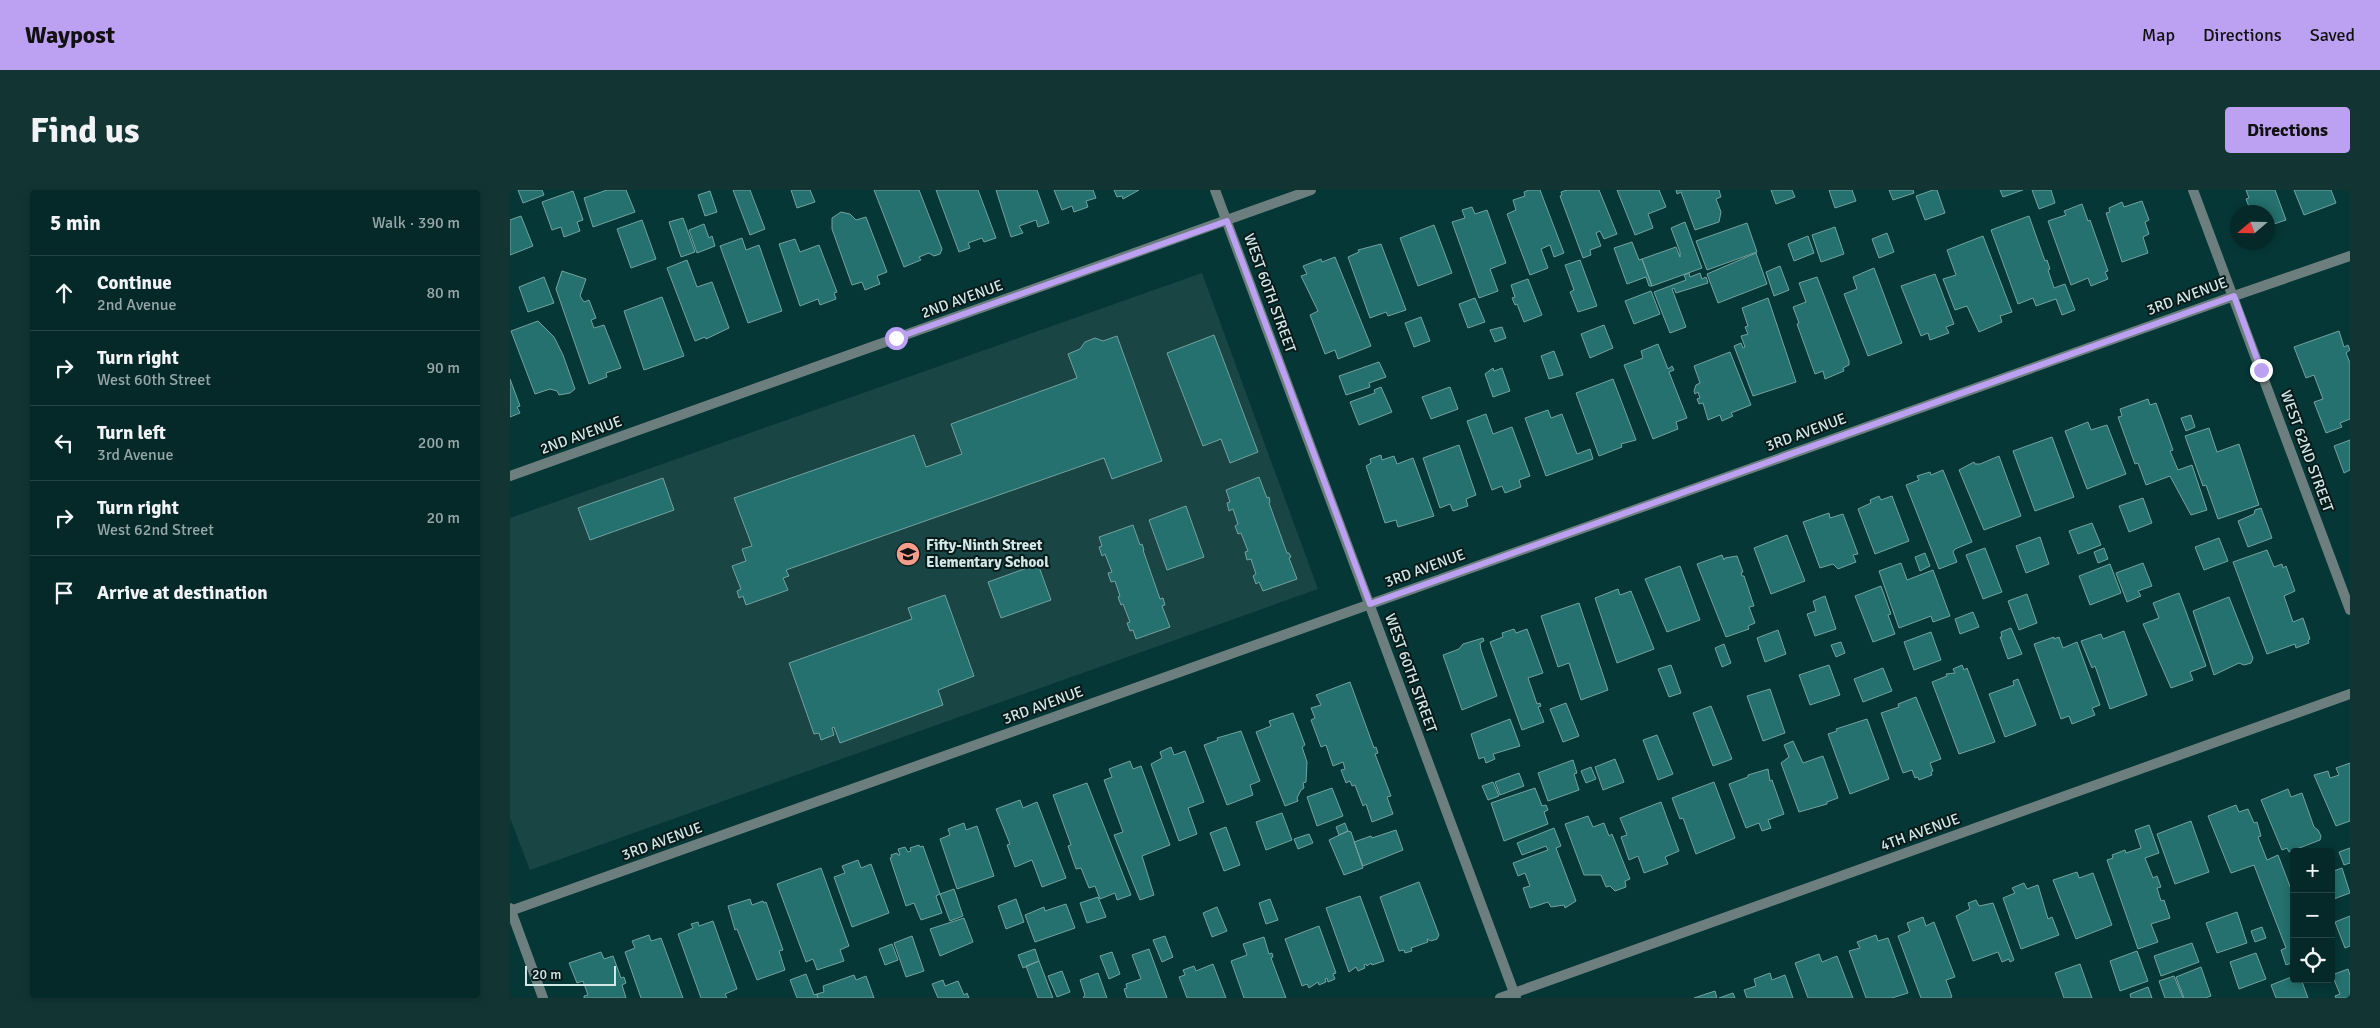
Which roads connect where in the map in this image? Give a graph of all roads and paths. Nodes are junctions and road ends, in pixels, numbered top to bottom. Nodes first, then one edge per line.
1 (1215, 190) edge
2 (1311, 190) edge
3 (2194, 190) edge
4 (1227, 221) junction
5 (2350, 256) edge
6 (2234, 296) junction
7 (510, 476) edge
8 (1370, 604) junction
9 (2350, 610) edge
10 (2350, 694) edge
11 (510, 910) edge
12 (1515, 996) edge
13 (543, 998) edge
14 (1500, 998) edge

1 - 4 street, WEST 60TH STREET
2 - 4 street, 2ND AVENUE
3 - 6 street, WEST 62ND STREET
4 - 7 street, 2ND AVENUE
4 - 8 street, WEST 60TH STREET
5 - 6 street, 3RD AVENUE
6 - 8 street, 3RD AVENUE
6 - 9 street, WEST 62ND STREET
8 - 11 street, 3RD AVENUE
8 - 12 street, WEST 60TH STREET
10 - 12 street, 4TH AVENUE
11 - 13 street
12 - 14 street, 4TH AVENUE

